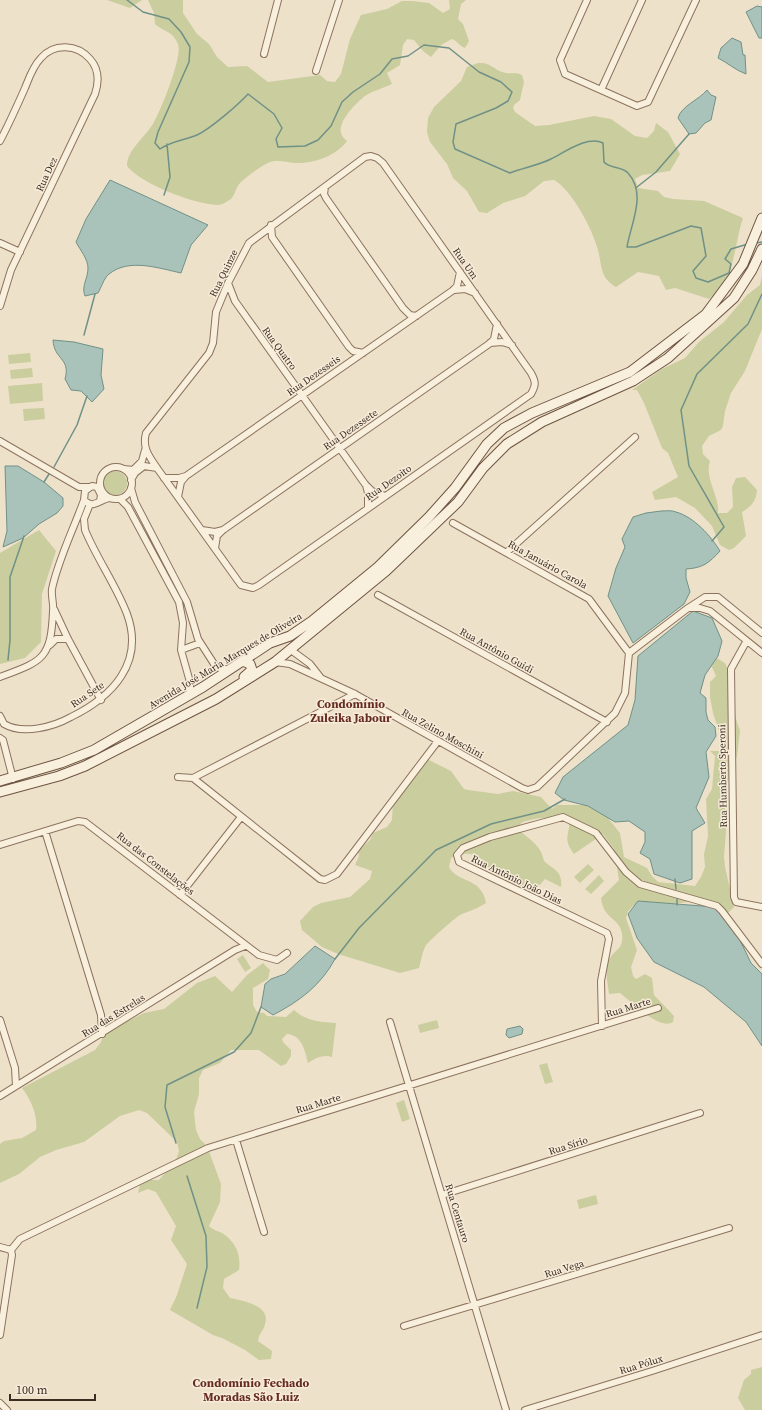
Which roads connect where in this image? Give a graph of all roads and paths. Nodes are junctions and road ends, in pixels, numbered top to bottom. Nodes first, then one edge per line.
1 (278, 0) edge
2 (339, 0) edge
3 (587, 0) edge
4 (642, 0) edge
5 (696, 0) edge
6 (264, 54) dead end
7 (316, 71) dead end
8 (601, 90) junction
9 (0, 141) edge
10 (374, 157) joint
11 (325, 186) junction
12 (313, 195) junction
13 (326, 198) junction
14 (762, 218) edge
15 (271, 225) junction
16 (260, 233) junction
17 (272, 237) junction
18 (0, 243) edge
19 (762, 249) edge
20 (20, 252) junction
21 (460, 272) junction
22 (228, 283) junction
23 (452, 290) junction
24 (475, 293) junction
25 (235, 301) junction
26 (220, 303) junction
27 (0, 306) edge
28 (403, 308) junction
29 (416, 316) junction
30 (497, 324) junction
31 (402, 325) junction
32 (489, 344) junction
33 (512, 345) junction
34 (349, 347) junction
35 (363, 353) junction
36 (349, 362) junction
37 (535, 386) joint
38 (302, 395) junction
39 (635, 437) dead end
40 (0, 441) edge
41 (340, 448) junction
42 (145, 450) junction
43 (157, 468) junction
44 (124, 469) junction
45 (186, 476) junction
46 (164, 478) junction
47 (101, 479) junction
48 (131, 480) junction
49 (365, 484) junction
50 (79, 487) junction
51 (90, 487) junction
52 (131, 488) junction
53 (385, 496) junction
54 (178, 497) junction
55 (84, 498) junction
56 (110, 498) junction
57 (120, 499) junction
58 (100, 501) junction
59 (90, 504) junction
60 (368, 508) junction
61 (453, 523) dead end
62 (202, 530) junction
63 (223, 530) junction
64 (215, 548) junction
65 (507, 552) junction
66 (378, 595) dead end
67 (54, 608) junction
68 (688, 608) junction
69 (762, 633) edge
70 (68, 639) junction
71 (746, 642) junction
72 (200, 643) junction
73 (270, 644) junction
74 (50, 645) junction
75 (181, 650) junction
76 (291, 650) junction
77 (629, 653) junction
78 (762, 654) edge
79 (243, 661) junction
80 (275, 662) junction
81 (225, 673) junction
82 (0, 677) edge
83 (322, 680) junction
84 (231, 688) junction
85 (190, 694) junction
86 (355, 694) junction
87 (101, 700) junction
88 (186, 715) junction
89 (0, 716) edge
90 (606, 722) junction
91 (0, 738) edge
92 (438, 741) junction
93 (178, 777) dead end
94 (193, 778) junction
95 (13, 779) junction
96 (0, 781) edge
97 (0, 792) edge
98 (241, 817) junction
99 (45, 831) junction
100 (0, 845) edge
101 (180, 896) junction
102 (762, 907) edge
103 (236, 939) junction
104 (245, 946) junction
105 (235, 950) junction
106 (287, 953) dead end
107 (762, 964) edge
108 (658, 1008) dead end
109 (0, 1020) edge
110 (390, 1022) dead end
111 (602, 1026) junction
112 (102, 1034) junction
113 (410, 1085) junction
114 (16, 1086) junction
115 (0, 1096) edge
116 (700, 1114) dead end
117 (236, 1140) junction
118 (442, 1195) junction
119 (729, 1228) dead end
120 (264, 1232) dead end
121 (0, 1247) edge
122 (11, 1250) junction
123 (476, 1305) junction
124 (404, 1326) dead end
125 (762, 1335) edge
126 (0, 1336) edge
127 (0, 1403) edge
128 (7, 1410) edge
129 (506, 1410) edge
130 (525, 1410) edge

1 - 6 street
2 - 7 street
3 - 8 street
4 - 8 street
5 - 8 street
9 - 20 street, Rua Dez
10 - 11 street, Rua Quinze
10 - 21 street, Rua Um
11 - 12 street, Rua Quinze
11 - 13 street
12 - 13 street
12 - 15 street, Rua Quinze
13 - 28 street
14 - 73 main road, Avenida José Maria Marques de Oliveira
15 - 16 street, Rua Quinze
15 - 17 street
16 - 17 street
16 - 22 street, Rua Quinze
17 - 34 street
18 - 20 street
19 - 76 main road, Avenida José Maria Marques de Oliveira
20 - 27 street, Rua Dez
21 - 23 street, Rua Dezesseis
21 - 24 street, Rua Um
22 - 25 street, Rua Quatro
22 - 26 street, Rua Quinze
23 - 24 street
23 - 29 street, Rua Dezesseis
24 - 30 street, Rua Um
25 - 26 street
25 - 38 street, Rua Quatro
26 - 42 street, Rua Quinze
28 - 29 street
28 - 31 street
29 - 31 street, Rua Dezesseis
30 - 32 street
30 - 33 street, Rua Um
31 - 35 street, Rua Dezesseis
32 - 33 street
32 - 41 street, Rua Dezessete
33 - 37 street, Rua Um
34 - 35 street
34 - 36 street
35 - 36 street, Rua Dezesseis
36 - 38 street, Rua Dezesseis
37 - 53 street, Rua Dezoito
38 - 41 street, Rua Quatro
38 - 45 street, Rua Dezesseis
39 - 65 street
40 - 50 street
41 - 49 street, Rua Quatro
41 - 63 street, Rua Dezessete
42 - 43 street
42 - 44 street
43 - 46 street
43 - 48 street
44 - 47 street
44 - 48 street
45 - 46 street, Rua Dezesseis
45 - 54 street
46 - 54 street
47 - 51 street
47 - 56 street
48 - 52 street
49 - 53 street, Rua Quatro
49 - 60 street, Rua Quatro
50 - 51 street
50 - 55 street
51 - 55 street
51 - 58 street
52 - 57 street
52 - 72 street
53 - 60 street, Rua Dezoito
54 - 62 street
55 - 59 street
55 - 67 street
56 - 57 street
56 - 58 street
57 - 75 street
58 - 59 street
59 - 87 street, Rua Sete
60 - 64 street, Rua Dezoito
61 - 65 street, Rua Januário Carola
62 - 63 street
62 - 64 street
63 - 64 street
65 - 77 street, Rua Januário Carola
66 - 90 street, Rua Antônio Guidi
67 - 70 street
67 - 74 street
68 - 69 street
68 - 71 street
68 - 77 street
70 - 74 street
70 - 87 street
71 - 78 street
71 - 102 street, Rua Humberto Speroni
72 - 75 street
72 - 81 street
73 - 76 main road
73 - 79 main road, Avenida José Maria Marques de Oliveira
74 - 82 street
75 - 85 street
76 - 80 main road, Avenida José Maria Marques de Oliveira
76 - 83 street
77 - 90 street
79 - 81 main road, Avenida José Maria Marques de Oliveira
79 - 84 main road
80 - 83 street, Rua Zelino Moschini
80 - 84 main road, Avenida José Maria Marques de Oliveira
81 - 85 main road, Avenida José Maria Marques de Oliveira
81 - 88 main road
83 - 86 street, Rua Zelino Moschini
84 - 88 main road, Avenida José Maria Marques de Oliveira
85 - 95 main road, Avenida José Maria Marques de Oliveira
86 - 92 street, Rua Zelino Moschini
86 - 94 street
87 - 89 street, Rua Sete
88 - 97 main road, Avenida José Maria Marques de Oliveira
90 - 92 street, Rua Zelino Moschini
91 - 95 street
92 - 98 street
93 - 94 street
94 - 98 street
95 - 96 main road, Avenida José Maria Marques de Oliveira
98 - 101 street
99 - 100 street, Rua das Constelações
99 - 101 street, Rua das Constelações
99 - 112 street
101 - 103 street, Rua das Constelações
103 - 104 street, Rua das Constelações
103 - 105 street
104 - 105 street, Rua das Estrelas
104 - 106 street, Rua das Constelações
105 - 112 street, Rua das Estrelas
107 - 111 street, Rua Antônio João Dias
108 - 111 street, Rua Marte
109 - 114 street
110 - 113 street, Rua Centauro
111 - 113 street, Rua Marte
112 - 114 street, Rua das Estrelas
113 - 117 street, Rua Marte
113 - 118 street, Rua Centauro
114 - 115 street, Rua das Estrelas
116 - 118 street, Rua Sírio
117 - 120 street
117 - 122 street, Rua Marte
118 - 123 street, Rua Centauro
119 - 123 street, Rua Vega
121 - 122 street
122 - 126 street
123 - 124 street, Rua Vega
123 - 129 street, Rua Centauro
125 - 130 street, Rua Pólux
127 - 128 street

